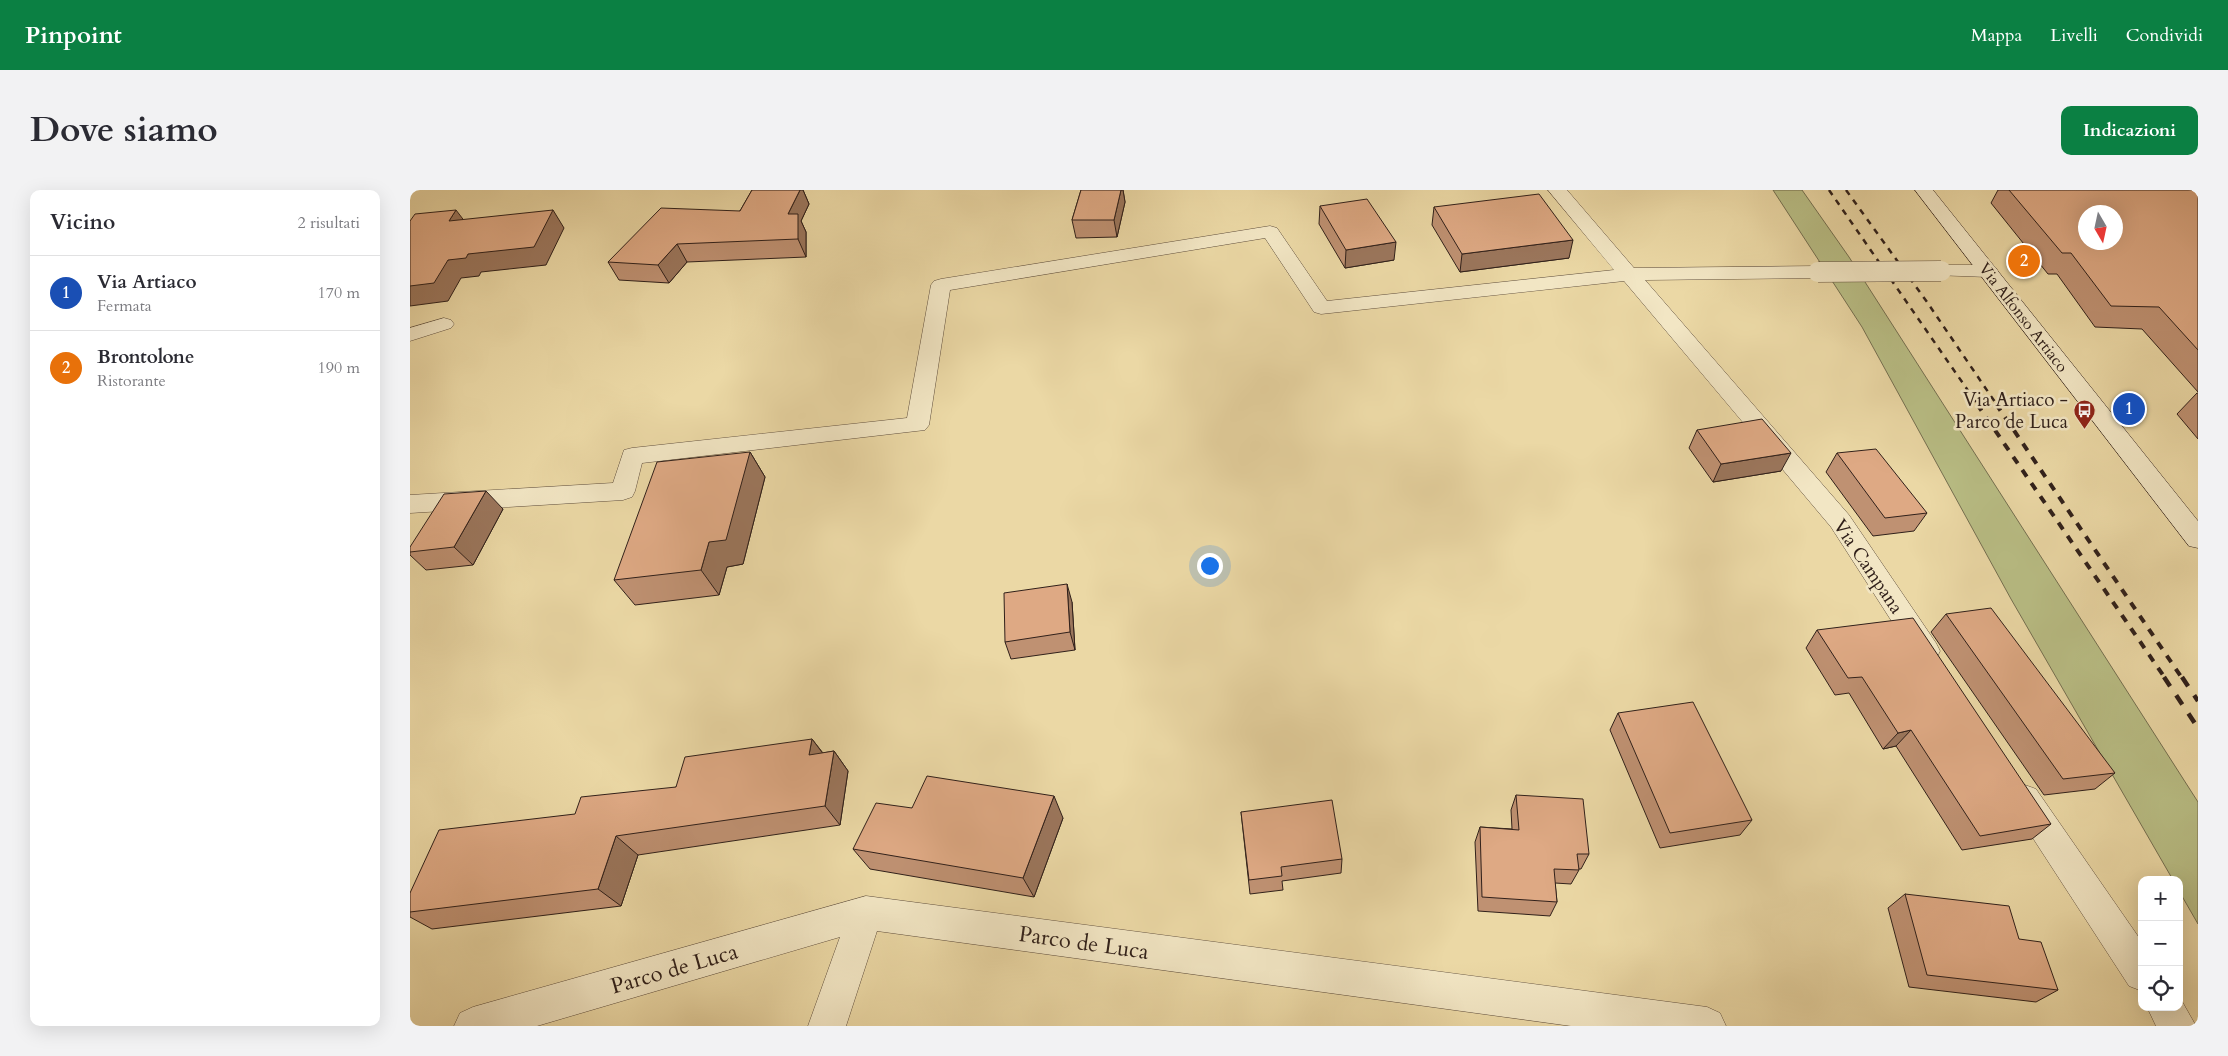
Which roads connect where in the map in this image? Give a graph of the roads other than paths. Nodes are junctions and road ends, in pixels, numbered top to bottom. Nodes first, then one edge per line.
1 (1558, 190) edge
2 (1924, 190) edge
3 (1988, 271) junction
4 (1629, 274) junction
5 (444, 324) dead end
6 (410, 335) edge
7 (410, 504) edge
8 (2198, 539) edge
9 (1939, 669) edge
10 (2010, 776) edge
11 (866, 913) junction
12 (2138, 967) edge
13 (2168, 1011) edge
14 (473, 1026) edge
15 (827, 1026) edge
16 (1707, 1026) edge
17 (2177, 1026) edge

1 - 4 street, Via Campana
2 - 3 street, Via Alfonso Artiaco
3 - 4 street, bridge
3 - 8 street, Via Alfonso Artiaco
4 - 7 street
4 - 9 street, Via Campana
5 - 6 street
10 - 12 street
11 - 14 street, Parco de Luca
11 - 15 street
11 - 16 street, Parco de Luca
13 - 17 street

